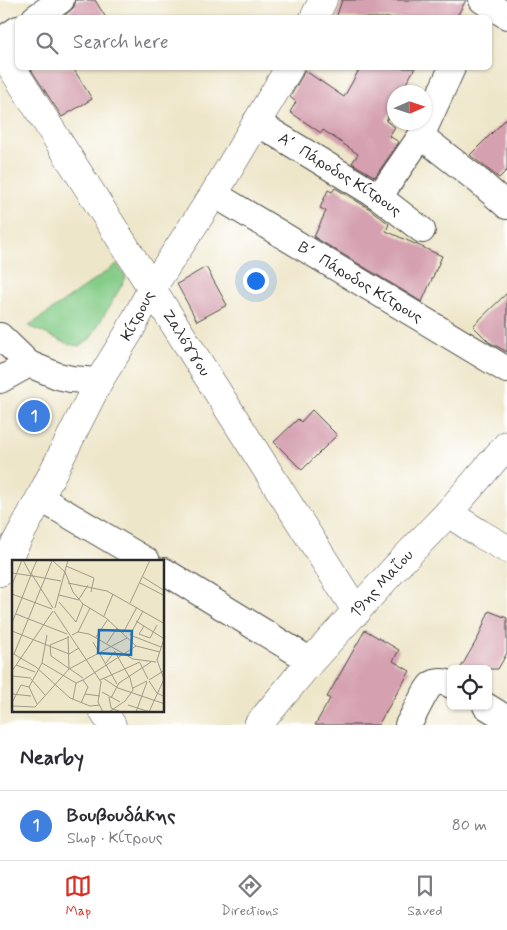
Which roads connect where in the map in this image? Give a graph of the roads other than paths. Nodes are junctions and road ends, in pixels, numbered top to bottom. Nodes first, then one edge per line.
1 (61, 0) edge
2 (322, 0) edge
3 (480, 6) edge
4 (39, 15) edge
5 (315, 15) edge
6 (507, 16) edge
7 (15, 31) edge
8 (0, 41) edge
9 (0, 49) edge
10 (288, 70) edge
11 (451, 70) edge
12 (256, 122) junction
13 (421, 136) junction
14 (214, 194) junction
15 (379, 197) junction
16 (507, 206) edge
17 (422, 230) dead end
18 (152, 288) junction
19 (0, 336) edge
20 (29, 364) junction
21 (507, 370) edge
22 (0, 380) edge
23 (99, 381) junction
24 (507, 444) edge
25 (40, 498) junction
26 (448, 513) junction
27 (507, 549) edge
28 (145, 560) edge
29 (5, 565) edge
30 (165, 572) edge
31 (357, 612) junction
32 (311, 661) junction
33 (444, 684) edge
34 (492, 710) edge
35 (507, 719) edge
36 (258, 725) edge
37 (408, 725) edge

1 - 4 street
2 - 5 street
3 - 6 street
7 - 8 street
9 - 18 street, Ζαλόγγου
10 - 12 street, Κίτρους
11 - 13 street
12 - 14 street, Κίτρους
12 - 15 street, Α΄ Πάροδος Κίτρους
13 - 15 street
13 - 16 street
14 - 18 street, Κίτρους
14 - 21 street, Β΄ Πάροδος Κίτρους
15 - 17 street, Α΄ Πάροδος Κίτρους
18 - 23 street, Κίτρους
18 - 31 street, Ζαλόγγου
19 - 20 street
20 - 22 street
20 - 23 street
23 - 25 street, Κίτρους
24 - 26 street, 19ης Μαΐου
25 - 28 street
25 - 29 street, Κίτρους
26 - 27 street
26 - 31 street, 19ης Μαΐου
30 - 32 street
31 - 32 street, 19ης Μαΐου
32 - 36 street, 19ης Μαΐου
33 - 37 street
34 - 35 street

